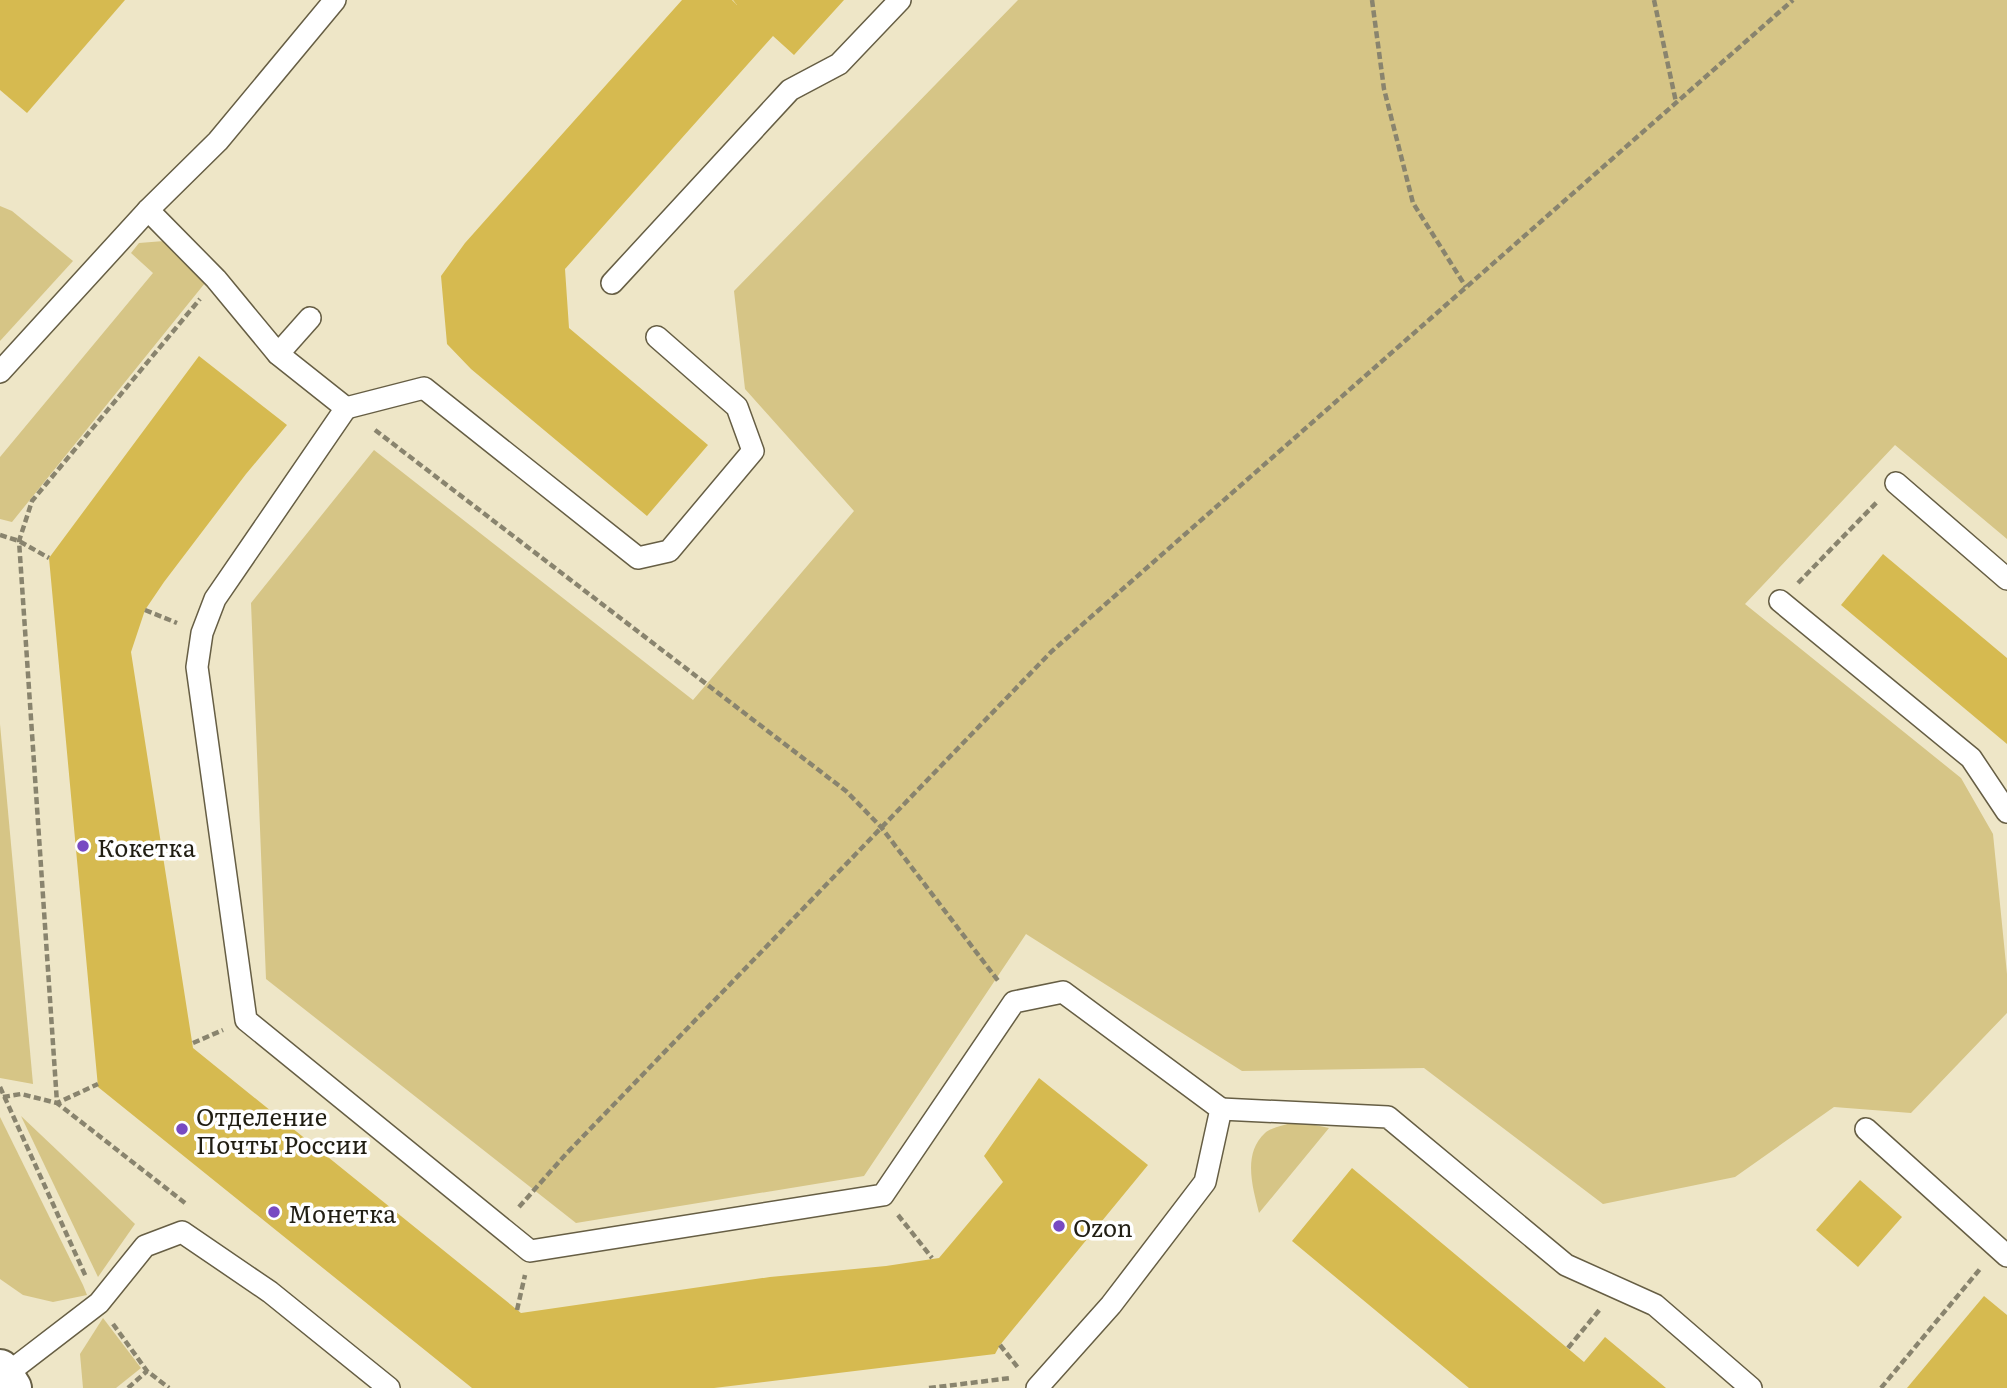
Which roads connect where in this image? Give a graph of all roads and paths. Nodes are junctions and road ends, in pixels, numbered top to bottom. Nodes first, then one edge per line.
1 (335, 0) edge
2 (900, 0) edge
3 (1372, 0) edge
4 (1654, 0) edge
5 (1793, 0) edge
6 (1676, 103) junction
7 (148, 210) junction
8 (216, 279) junction
9 (612, 283) dead end
10 (1465, 287) junction
11 (310, 318) dead end
12 (657, 337) dead end
13 (278, 354) junction
14 (0, 372) edge
15 (346, 408) junction
16 (1896, 483) joint
17 (0, 536) edge
18 (19, 541) junction
19 (49, 558) dead end
20 (2007, 579) edge
21 (1780, 601) joint
22 (2007, 812) edge
23 (881, 827) junction
24 (1014, 1002) junction
25 (98, 1084) dead end
26 (0, 1087) edge
27 (3, 1097) junction
28 (57, 1103) junction
29 (1221, 1110) junction
30 (1866, 1129) dead end
31 (883, 1195) junction
32 (189, 1206) dead end
33 (501, 1227) junction
34 (2002, 1252) edge
35 (932, 1258) dead end
36 (1617, 1288) junction
37 (99, 1303) junction
38 (1568, 1348) dead end
39 (147, 1371) junction
40 (5, 1378) edge
41 (1030, 1382) edge
42 (128, 1388) edge
43 (169, 1388) edge
44 (389, 1388) edge
45 (929, 1388) edge
46 (1751, 1388) edge
47 (1881, 1388) edge

1 - 7 lane
2 - 9 lane
3 - 10 path
4 - 6 path
5 - 6 path
6 - 10 path
7 - 8 lane
7 - 14 lane
8 - 13 lane
8 - 18 path
10 - 23 path
11 - 13 lane
12 - 15 lane
13 - 15 lane
15 - 23 path
15 - 33 lane
16 - 20 lane
16 - 21 path
17 - 18 path
18 - 19 path
18 - 28 path
21 - 22 lane
23 - 24 path
23 - 33 path
24 - 29 lane
24 - 31 lane
25 - 28 path
26 - 27 path
27 - 28 path
27 - 37 path
28 - 32 path
29 - 36 lane
29 - 41 lane
30 - 34 lane
31 - 33 lane
31 - 35 path
34 - 47 path
36 - 38 path
36 - 46 lane
37 - 39 path
37 - 40 lane
37 - 44 lane
39 - 42 path
39 - 43 path
41 - 45 path

